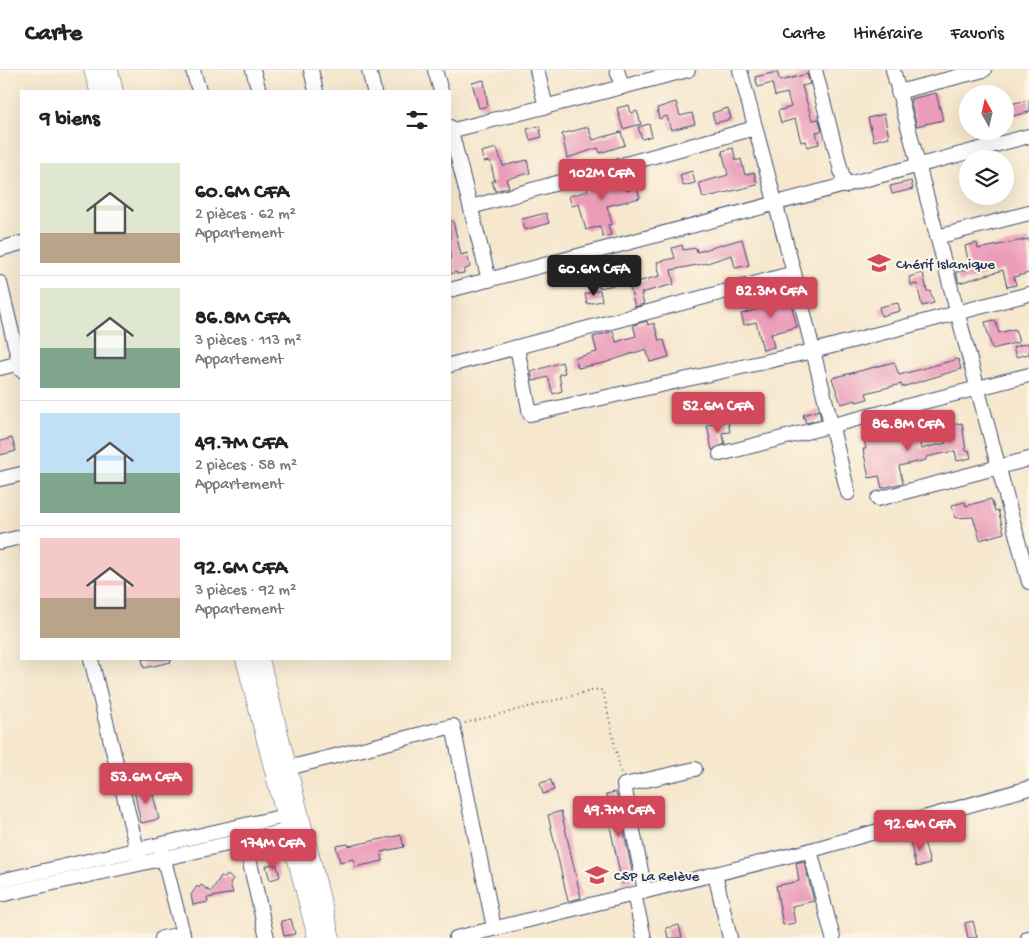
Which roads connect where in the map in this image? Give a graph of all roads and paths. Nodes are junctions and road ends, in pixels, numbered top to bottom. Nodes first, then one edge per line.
1 (93, 70) edge
2 (109, 70) edge
3 (193, 70) edge
4 (253, 70) edge
5 (311, 70) edge
6 (369, 70) edge
7 (436, 70) edge
8 (537, 70) edge
9 (617, 70) edge
10 (688, 70) edge
11 (740, 70) edge
12 (815, 70) edge
13 (893, 70) edge
14 (984, 70) edge
15 (622, 87) junction
16 (99, 90) edge
17 (114, 90) edge
18 (199, 90) edge
19 (259, 90) edge
20 (316, 90) edge
21 (374, 90) edge
22 (441, 90) edge
23 (898, 92) junction
24 (546, 107) junction
25 (755, 128) junction
26 (451, 130) edge
27 (451, 134) edge
28 (1029, 136) edge
29 (918, 166) junction
30 (845, 186) junction
31 (776, 204) junction
32 (471, 207) junction
33 (1029, 213) edge
34 (937, 237) junction
35 (20, 243) edge
36 (0, 249) edge
37 (794, 273) junction
38 (489, 280) junction
39 (0, 283) edge
40 (451, 290) edge
41 (1029, 294) edge
42 (957, 313) junction
43 (517, 347) junction
44 (813, 351) junction
45 (451, 365) edge
46 (20, 367) edge
47 (0, 368) edge
48 (1029, 375) edge
49 (978, 389) junction
50 (832, 427) junction
51 (720, 454) dead end
52 (1029, 459) edge
53 (998, 467) junction
54 (20, 474) edge
55 (0, 479) edge
56 (848, 492) dead end
57 (878, 499) dead end
58 (20, 537) edge
59 (1023, 539) edge
60 (0, 542) edge
61 (1029, 582) edge
62 (91, 660) edge
63 (245, 660) edge
64 (260, 660) edge
65 (453, 726) junction
66 (288, 768) junction
67 (695, 768) dead end
68 (624, 786) junction
69 (1029, 788) edge
70 (295, 818) junction
71 (245, 841) junction
72 (160, 844) junction
73 (137, 849) junction
74 (810, 850) junction
75 (164, 858) junction
76 (141, 864) junction
77 (715, 874) junction
78 (0, 881) edge
79 (639, 893) junction
80 (0, 895) edge
81 (494, 928) junction
82 (183, 936) edge
83 (162, 938) edge
84 (267, 938) edge
85 (317, 938) edge
86 (331, 938) edge
87 (456, 938) edge
88 (644, 938) edge
89 (730, 938) edge
90 (833, 938) edge

1 - 16 main road
2 - 17 main road
3 - 18 street
4 - 19 street
5 - 20 street
6 - 21 street
7 - 22 street
8 - 24 street
9 - 15 street
10 - 15 street
11 - 25 street
12 - 30 street
13 - 23 street
14 - 23 street
15 - 24 street
23 - 29 street
24 - 26 street
25 - 31 street
25 - 32 street
27 - 32 street
28 - 29 street
29 - 30 street
29 - 34 street
30 - 31 street
31 - 37 street
31 - 38 street
32 - 38 street
33 - 34 street
34 - 42 street
35 - 36 street
37 - 43 street
37 - 44 street
38 - 40 street
39 - 46 street
41 - 42 street
42 - 44 street
42 - 49 street
43 - 44 street
43 - 45 street
44 - 50 street
46 - 47 street
48 - 49 street
49 - 50 street
49 - 53 street
50 - 51 street
50 - 56 street
52 - 53 street
53 - 57 street
53 - 59 street
54 - 55 street
58 - 60 street
59 - 61 street
62 - 73 street
63 - 70 main road
64 - 66 main road
65 - 66 street
65 - 68 path
65 - 81 street
66 - 70 main road
67 - 68 street
68 - 79 street
69 - 74 street
70 - 71 street
70 - 72 street
70 - 85 main road
70 - 86 main road
71 - 75 street
71 - 84 street
72 - 73 street
72 - 75 street
73 - 76 street
73 - 78 street
74 - 77 street
74 - 90 street
75 - 76 street
75 - 82 street
76 - 80 street
77 - 79 street
77 - 89 street
79 - 81 street
79 - 88 street
81 - 87 street
82 - 83 street

